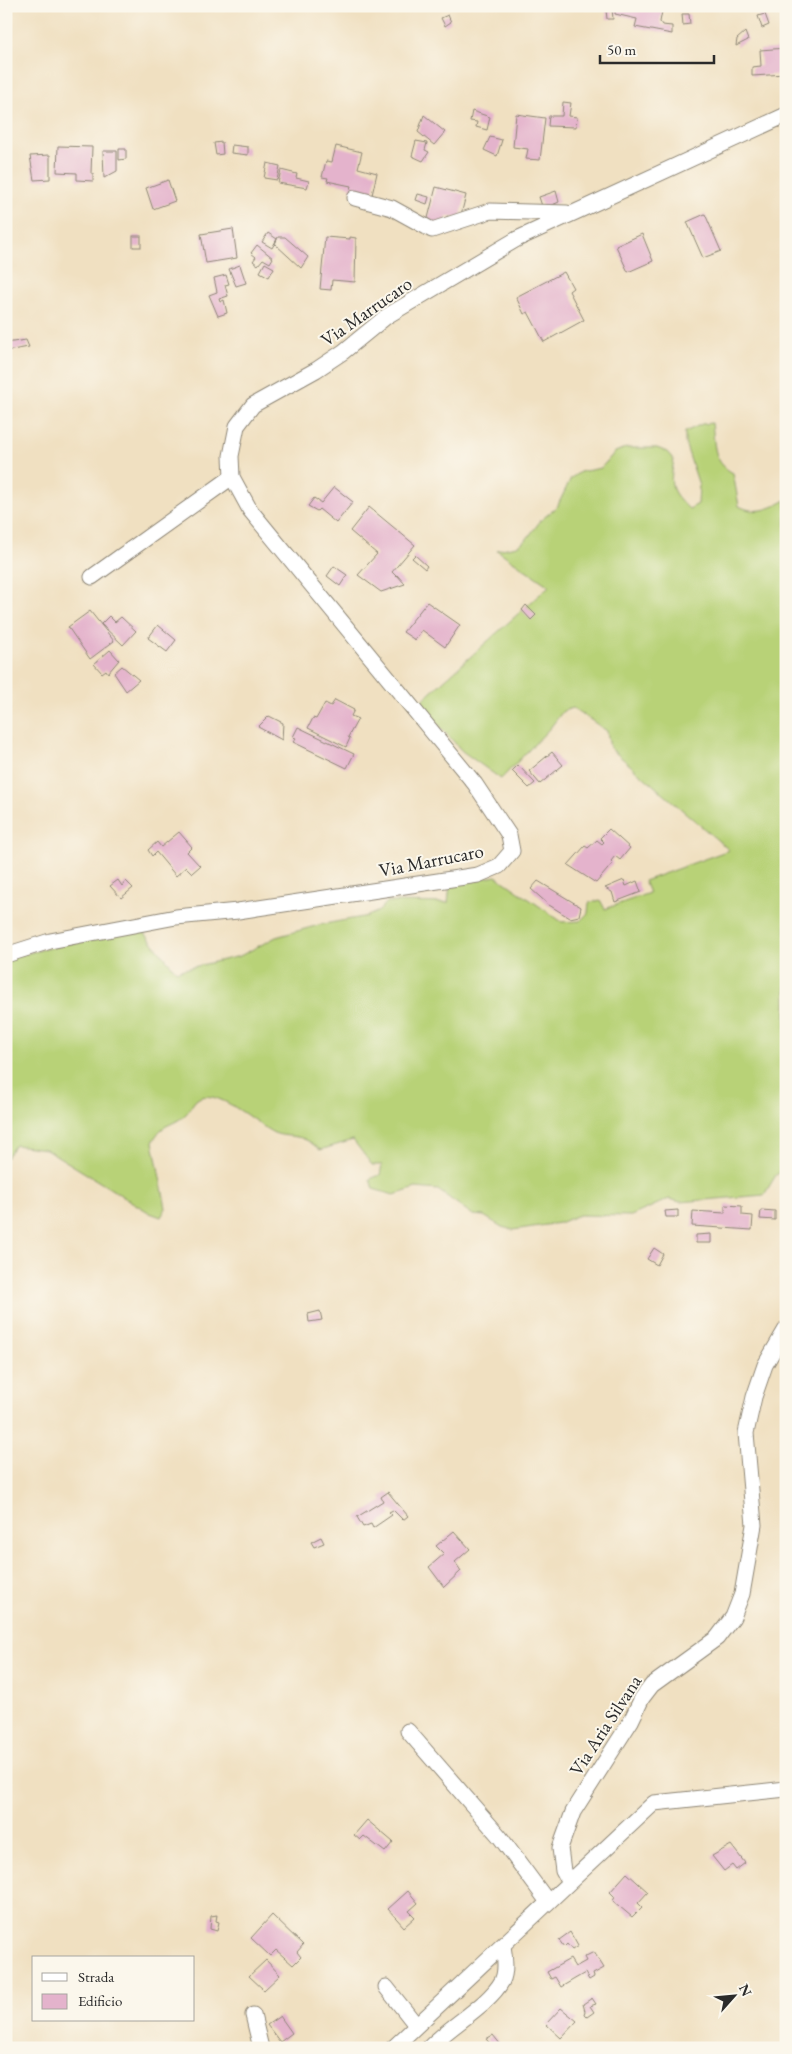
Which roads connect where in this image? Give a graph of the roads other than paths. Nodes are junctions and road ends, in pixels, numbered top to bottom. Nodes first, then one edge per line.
1 (786, 115) edge
2 (355, 198) dead end
3 (571, 213) junction
4 (232, 477) junction
5 (92, 577) dead end
6 (6, 956) edge
7 (786, 1329) edge
8 (408, 1731) dead end
9 (786, 1789) edge
10 (569, 1882) junction
11 (548, 1902) junction
12 (504, 1946) junction
13 (386, 1987) dead end
14 (253, 2015) dead end
15 (416, 2025) junction
16 (261, 2048) edge
17 (393, 2048) edge
18 (429, 2048) edge

1 - 3 street, Via Marrucaro
2 - 3 street, Via Marrucaro
3 - 4 street, Via Marrucaro
4 - 5 street
4 - 6 street, Via Marrucaro
7 - 10 street, Via Aria Silvana
8 - 11 street
9 - 10 street
10 - 11 street
11 - 12 street
12 - 15 street
12 - 18 street
13 - 15 street
14 - 16 street
15 - 17 street

